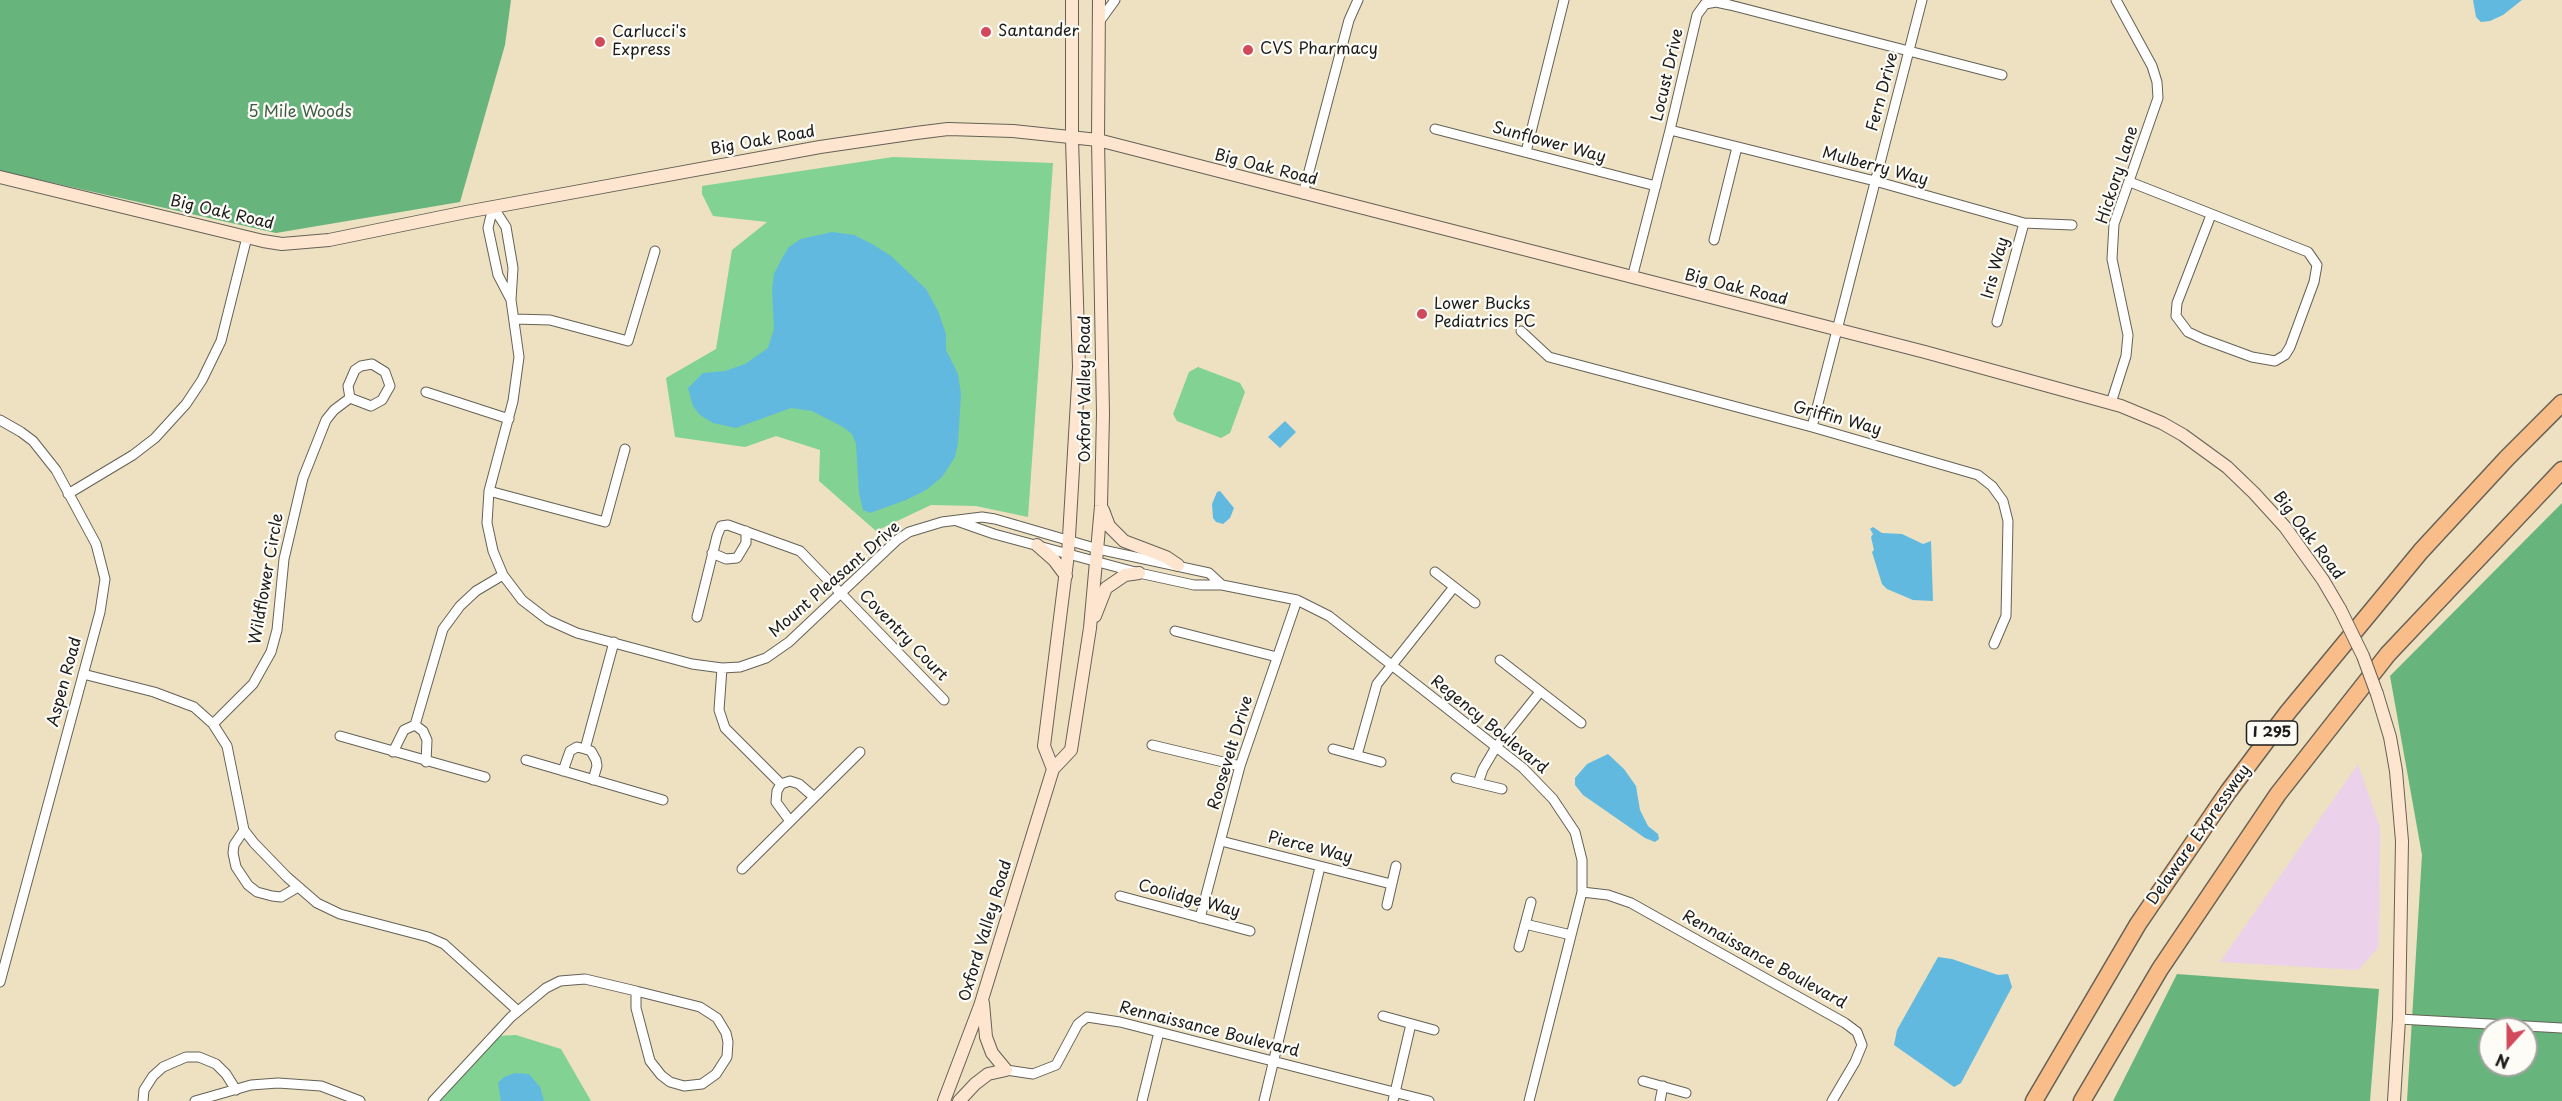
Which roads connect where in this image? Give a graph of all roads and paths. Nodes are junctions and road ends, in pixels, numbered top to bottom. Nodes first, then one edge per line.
1 (1072, 0) edge
2 (1100, 0) edge
3 (1115, 0) edge
4 (1358, 0) edge
5 (1564, 0) edge
6 (1922, 0) edge
7 (2116, 0) edge
8 (1099, 22) junction
9 (1910, 52) junction
10 (2002, 75) dead end
11 (1435, 129) dead end
12 (1670, 130) junction
13 (1072, 139) junction
14 (1098, 140) junction
15 (1737, 147) junction
16 (1526, 152) junction
17 (0, 177) edge
18 (1875, 182) junction
19 (2130, 182) junction
20 (1656, 186) junction
21 (1303, 194) junction
22 (493, 207) junction
23 (2211, 215) junction
24 (2024, 223) junction
25 (2072, 225) dead end
26 (247, 237) junction
27 (1714, 240) dead end
28 (655, 251) dead end
29 (1632, 278) junction
30 (511, 300) junction
31 (514, 319) junction
32 (1997, 322) dead end
33 (1838, 330) junction
34 (1521, 331) dead end
35 (426, 392) dead end
36 (350, 398) junction
37 (2111, 403) junction
38 (2562, 403) edge
39 (509, 418) junction
40 (0, 420) edge
41 (1812, 427) junction
42 (625, 449) dead end
43 (2562, 470) edge
44 (489, 491) junction
45 (68, 494) junction
46 (1101, 506) junction
47 (957, 521) junction
48 (746, 531) junction
49 (1069, 540) junction
50 (1036, 545) junction
51 (1098, 549) junction
52 (712, 553) junction
53 (1068, 554) junction
54 (1096, 562) junction
55 (1178, 565) junction
56 (1435, 572) dead end
57 (1138, 573) junction
58 (503, 575) junction
59 (1066, 576) junction
60 (1221, 585) junction
61 (1454, 587) junction
62 (841, 592) junction
63 (1297, 600) junction
64 (1475, 603) dead end
65 (697, 617) dead end
66 (1090, 628) junction
67 (1175, 631) dead end
68 (614, 642) junction
69 (1994, 644) dead end
70 (1277, 657) junction
71 (1500, 660) dead end
72 (1392, 666) junction
73 (722, 668) junction
74 (83, 674) junction
75 (1540, 692) junction
76 (944, 700) dead end
77 (1581, 723) dead end
78 (213, 724) junction
79 (415, 725) junction
80 (340, 736) dead end
81 (1152, 745) dead end
82 (1496, 747) junction
83 (585, 749) junction
84 (1334, 749) dead end
85 (393, 752) junction
86 (860, 752) dead end
87 (1358, 755) junction
88 (526, 760) dead end
89 (426, 762) junction
90 (1381, 762) dead end
91 (1240, 766) junction
92 (1053, 769) junction
93 (563, 771) junction
94 (485, 777) dead end
95 (1456, 777) dead end
96 (593, 780) junction
97 (1478, 783) junction
98 (781, 784) junction
99 (1502, 789) dead end
100 (814, 797) junction
101 (663, 800) dead end
102 (790, 821) junction
103 (244, 830) junction
104 (1221, 841) junction
105 (1396, 866) dead end
106 (1320, 867) junction
107 (742, 869) dead end
108 (1391, 885) junction
109 (298, 887) junction
110 (1582, 892) junction
111 (1120, 896) dead end
112 (1531, 902) dead end
113 (1387, 905) dead end
114 (1200, 918) junction
115 (1525, 924) junction
116 (1250, 931) dead end
117 (1571, 935) junction
118 (1519, 947) dead end
119 (0, 982) edge
120 (636, 991) junction
121 (983, 998) junction
122 (518, 1011) junction
123 (1383, 1016) dead end
124 (2399, 1019) junction
125 (1411, 1024) junction
126 (2562, 1028) edge
127 (1434, 1030) dead end
128 (1158, 1032) junction
129 (1274, 1061) junction
130 (1006, 1070) junction
131 (1643, 1081) dead end
132 (1663, 1086) junction
133 (236, 1090) junction
134 (1686, 1093) dead end
135 (1394, 1097) edge
136 (143, 1101) edge
137 (195, 1101) edge
138 (360, 1101) edge
139 (434, 1101) edge
140 (944, 1101) edge
141 (959, 1101) edge
142 (1142, 1101) edge
143 (1264, 1101) edge
144 (1429, 1101) edge
145 (1529, 1101) edge
146 (1659, 1101) edge
147 (1832, 1101) edge
148 (2034, 1101) edge
149 (2082, 1101) edge
150 (2394, 1101) edge

1 - 13 street, Oxford Valley Road
2 - 8 street, Oxford Valley Road
3 - 8 street
4 - 21 street
5 - 16 street
6 - 9 street, Fern Drive
7 - 19 street, Hickory Lane
8 - 14 street, Oxford Valley Road
9 - 10 street, Locust Drive
9 - 12 street, Locust Drive
9 - 18 street, Fern Drive
11 - 16 street, Sunflower Way
12 - 15 street, Mulberry Way
12 - 20 street, Locust Drive
13 - 14 street, Big Oak Road
13 - 22 street, Big Oak Road
13 - 49 street, Oxford Valley Road
14 - 21 street, Big Oak Road
14 - 46 street, Oxford Valley Road
15 - 18 street, Mulberry Way
15 - 27 street
16 - 20 street, Sunflower Way
17 - 26 street, Big Oak Road
18 - 24 street, Mulberry Way
18 - 33 street, Fern Drive
19 - 23 street
19 - 37 street, Hickory Lane
20 - 29 street, Locust Drive
21 - 29 street, Big Oak Road
22 - 26 street, Big Oak Road
22 - 30 street, Mount Pleasant Drive
22 - 30 street, Mount Pleasant Drive
23 - 23 street
24 - 25 street, Mulberry Way
24 - 32 street, Iris Way
26 - 45 street
28 - 31 street
29 - 33 street, Big Oak Road
30 - 31 street, Mount Pleasant Drive
31 - 39 street, Mount Pleasant Drive
33 - 37 street, Big Oak Road
33 - 41 street, Fern Drive
34 - 41 street, Griffin Way
35 - 39 street
36 - 36 street
36 - 78 street, Wildflower Circle
37 - 124 street, Big Oak Road, bridge
38 - 148 highway, Delaware Expressway / I 295
39 - 44 street, Mount Pleasant Drive
40 - 45 street, Aspen Road
41 - 69 street, Griffin Way
42 - 44 street
43 - 149 highway, I 295
44 - 58 street, Mount Pleasant Drive
45 - 74 street, Aspen Road
46 - 51 street, Oxford Valley Road
46 - 55 street
47 - 49 street, Mount Pleasant Drive
47 - 50 street, Mount Pleasant Drive
47 - 62 street, Mount Pleasant Drive
48 - 52 street
48 - 52 street
48 - 62 street, Coventry Court
49 - 51 street, Mount Pleasant Drive
49 - 53 street, Oxford Valley Road
50 - 53 street, Mount Pleasant Drive
50 - 59 street
51 - 54 street, Oxford Valley Road
51 - 55 street, Regency Boulevard
52 - 65 street
53 - 54 street, Mount Pleasant Drive
53 - 59 street, Oxford Valley Road
54 - 57 street, Regency Boulevard
54 - 66 street, Oxford Valley Road
55 - 60 street, Regency Boulevard
56 - 61 street
57 - 60 street, Regency Boulevard
57 - 66 street
58 - 68 street, Mount Pleasant Drive
58 - 79 street
59 - 92 street, Oxford Valley Road
60 - 63 street, Regency Boulevard
61 - 64 street
61 - 72 street
62 - 73 street, Mount Pleasant Drive
62 - 76 street, Coventry Court
63 - 70 street, Roosevelt Drive
63 - 72 street, Regency Boulevard
66 - 92 street, Oxford Valley Road
67 - 70 street
68 - 73 street, Mount Pleasant Drive
68 - 83 street
70 - 91 street, Roosevelt Drive
71 - 75 street
72 - 82 street, Regency Boulevard
72 - 87 street
73 - 98 street
74 - 78 street
74 - 119 street, Aspen Road
75 - 77 street
75 - 82 street
78 - 103 street
79 - 85 street
79 - 89 street
80 - 85 street
81 - 91 street
82 - 97 street
82 - 110 street, Regency Boulevard
83 - 93 street
83 - 96 street
84 - 87 street
85 - 89 street
86 - 100 street
87 - 90 street
88 - 93 street
89 - 94 street
91 - 104 street, Roosevelt Drive
92 - 121 street, Oxford Valley Road
93 - 96 street
95 - 97 street
96 - 101 street
97 - 99 street
98 - 100 street
98 - 102 street
100 - 102 street
102 - 107 street
103 - 109 street
103 - 109 street
104 - 106 street, Pierce Way
104 - 114 street, Roosevelt Drive
105 - 108 street
106 - 108 street, Pierce Way
106 - 129 street
108 - 113 street
109 - 122 street
110 - 117 street, Regency Boulevard
110 - 147 street, Rennaissance Boulevard
111 - 114 street, Coolidge Way
112 - 115 street
114 - 116 street, Coolidge Way
115 - 117 street
115 - 118 street
117 - 145 street, Regency Boulevard
120 - 120 street
120 - 122 street
121 - 130 street
121 - 140 street, Oxford Valley Road
122 - 139 street
123 - 125 street
124 - 126 street
124 - 150 street, Big Oak Road
125 - 127 street
125 - 135 street
128 - 129 street, Rennaissance Boulevard
128 - 130 street, Rennaissance Boulevard
128 - 142 street
129 - 135 street, Rennaissance Boulevard
129 - 143 street
130 - 141 street
131 - 132 street
132 - 134 street
132 - 146 street
133 - 136 street
133 - 137 street
133 - 138 street
135 - 144 street, Rennaissance Boulevard

